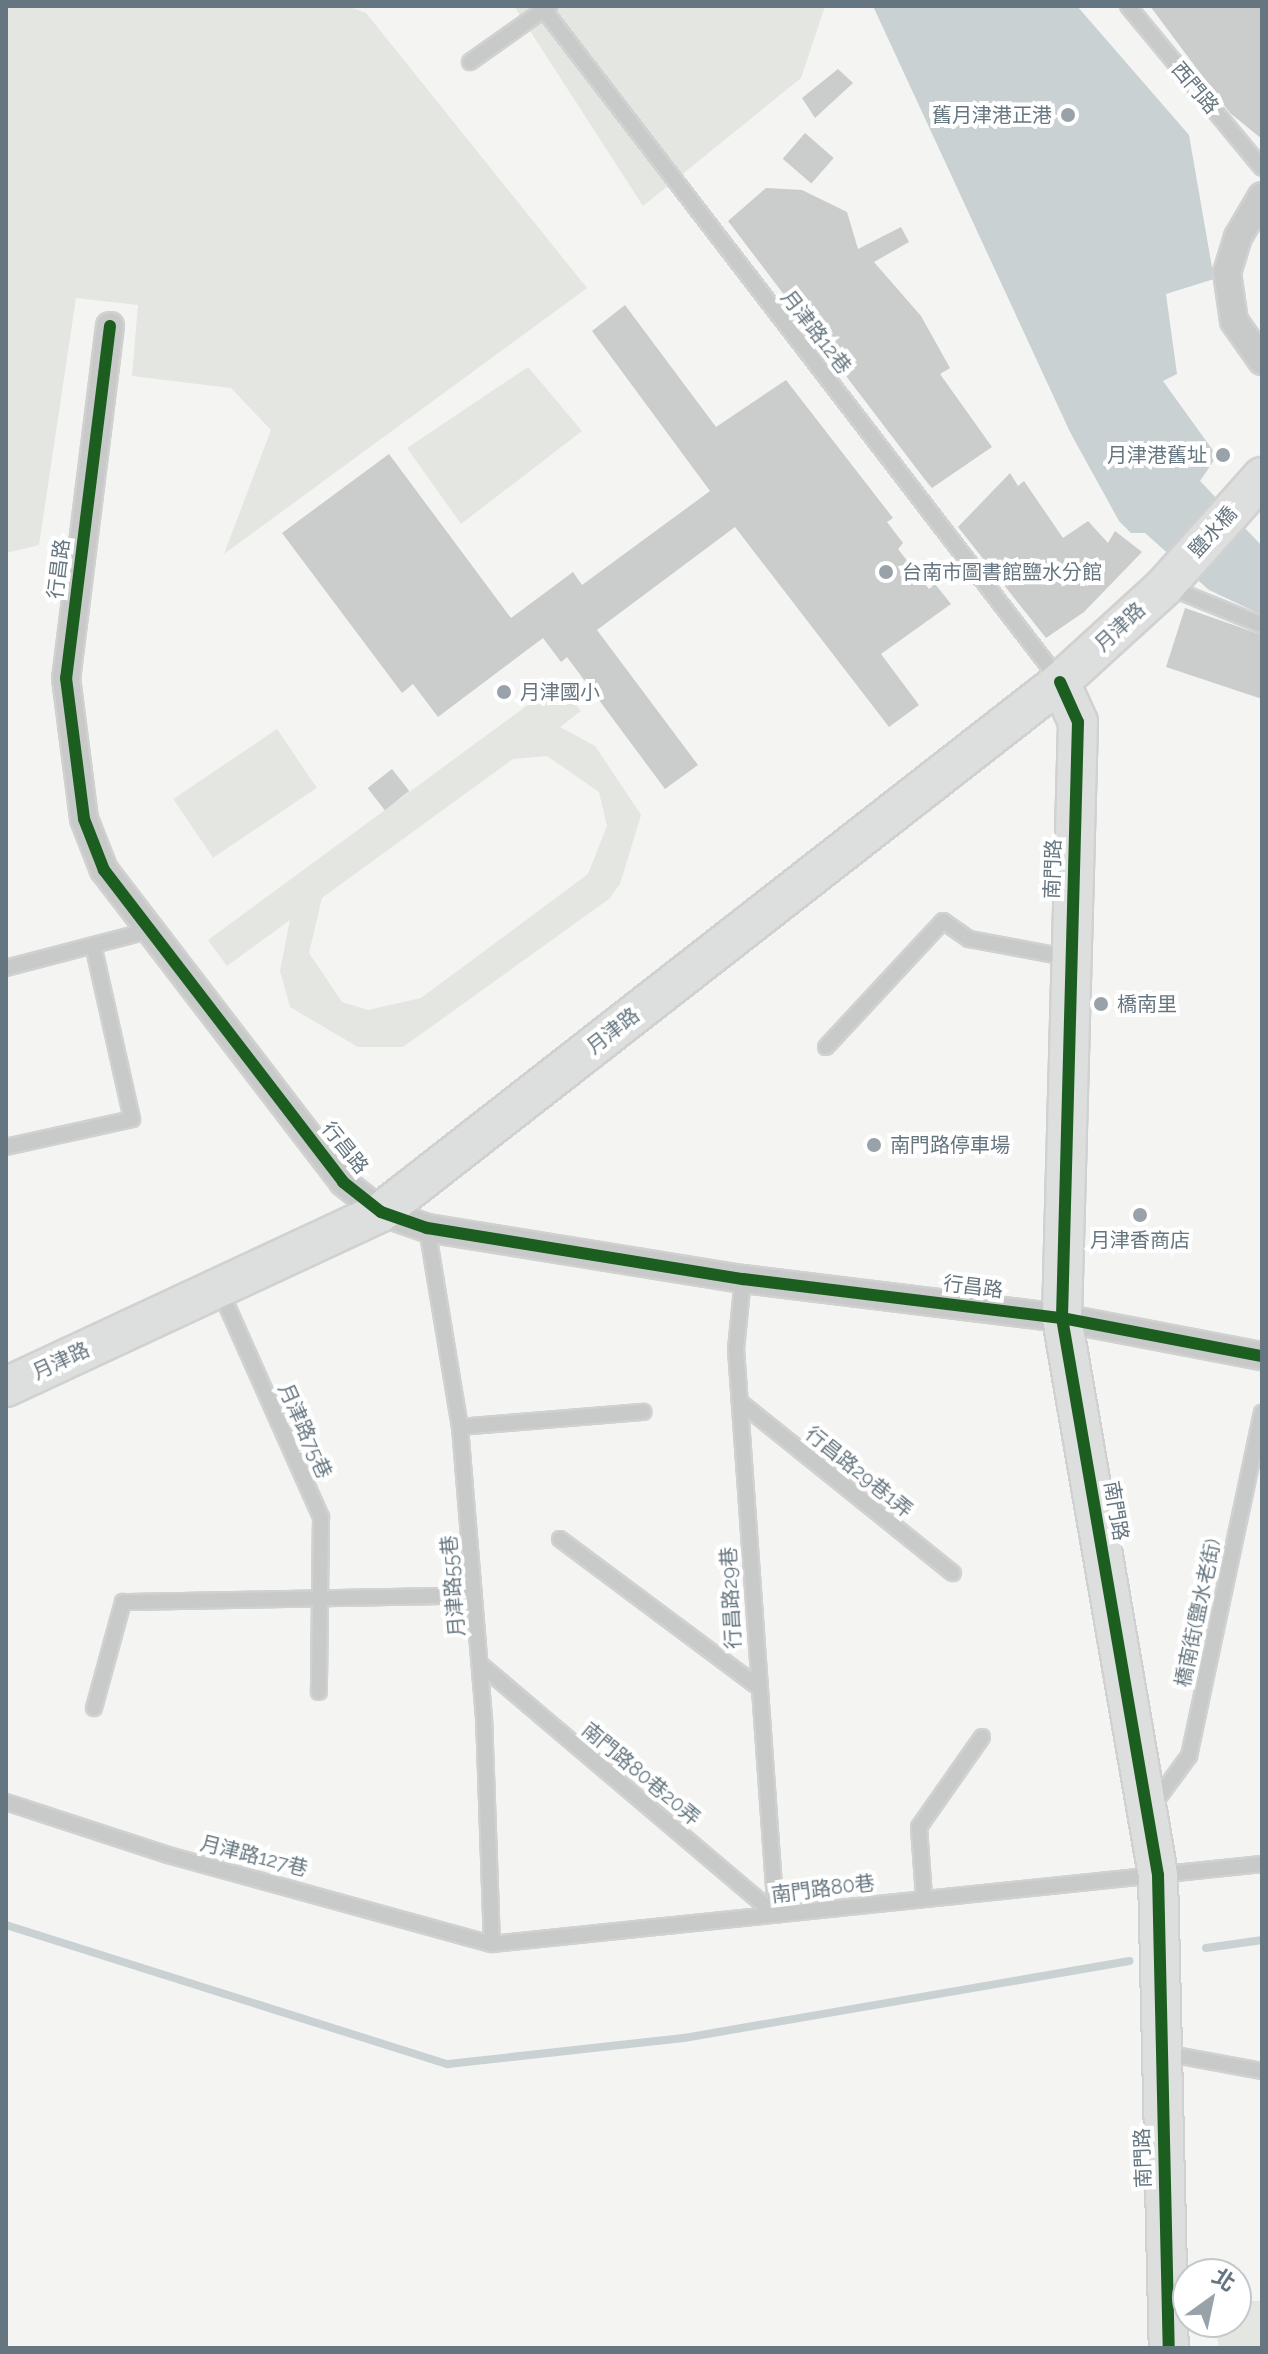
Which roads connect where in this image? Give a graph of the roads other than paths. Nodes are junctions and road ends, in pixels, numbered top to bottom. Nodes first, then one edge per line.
1 (1128, 6) edge
2 (544, 7) edge
3 (470, 62) dead end
4 (1262, 168) edge
5 (1262, 196) edge
6 (110, 326) dead end
7 (1262, 361) edge
8 (1262, 477) edge
9 (1165, 586) junction
10 (1262, 625) edge
11 (1060, 682) junction
12 (151, 930) junction
13 (93, 945) junction
14 (1071, 958) junction
15 (6, 968) edge
16 (826, 1047) dead end
17 (6, 1147) edge
18 (381, 1212) junction
19 (427, 1228) junction
20 (743, 1279) junction
21 (219, 1288) junction
22 (1062, 1318) junction
23 (1262, 1356) edge
24 (6, 1387) edge
25 (740, 1402) junction
26 (643, 1412) dead end
27 (1262, 1413) edge
28 (460, 1427) junction
29 (560, 1539) dead end
30 (953, 1573) dead end
31 (474, 1595) junction
32 (319, 1599) junction
33 (480, 1664) junction
34 (756, 1685) junction
35 (319, 1692) dead end
36 (94, 1708) dead end
37 (982, 1737) dead end
38 (6, 1802) edge
39 (1149, 1809) junction
40 (1262, 1864) edge
41 (1158, 1875) junction
42 (924, 1897) junction
43 (776, 1915) junction
44 (492, 1944) junction
45 (1158, 2051) junction
46 (1262, 2071) edge
47 (1169, 2348) edge

1 - 4 lane, 西門路
2 - 3 lane
2 - 11 lane, 月津路12巷
5 - 7 street
6 - 12 street, 行昌路
8 - 9 street, 鹽水橋
9 - 10 lane
9 - 11 street, 月津路
11 - 14 street, 南門路
11 - 18 street, 月津路
12 - 13 lane
12 - 18 street, 行昌路
13 - 15 lane
13 - 17 lane
14 - 16 lane
14 - 22 street, 南門路
18 - 19 street, 行昌路
18 - 21 street, 月津路
19 - 20 street, 行昌路
19 - 28 lane, 月津路55巷
20 - 22 street, 行昌路
20 - 25 lane, 行昌路29巷
21 - 24 street, 月津路
21 - 32 lane, 月津路75巷
22 - 23 street, 行昌路
22 - 39 street, 南門路
25 - 30 lane, 行昌路29巷1弄
25 - 34 lane, 行昌路29巷
26 - 28 lane
27 - 39 lane, 橋南街(鹽水老街)
28 - 31 lane, 月津路55巷
29 - 34 lane
31 - 32 lane
31 - 33 lane, 月津路55巷
32 - 35 lane, 月津路75巷
32 - 36 lane
33 - 43 lane, 南門路80巷20弄
33 - 44 lane, 月津路55巷
34 - 43 lane, 行昌路29巷
37 - 42 lane
38 - 44 lane, 月津路127巷
39 - 41 street, 南門路
40 - 41 lane, 南門路80巷
41 - 42 lane, 南門路80巷
41 - 45 street, 南門路
42 - 43 lane, 南門路80巷
43 - 44 lane, 南門路80巷
45 - 46 lane
45 - 47 street, 南門路

